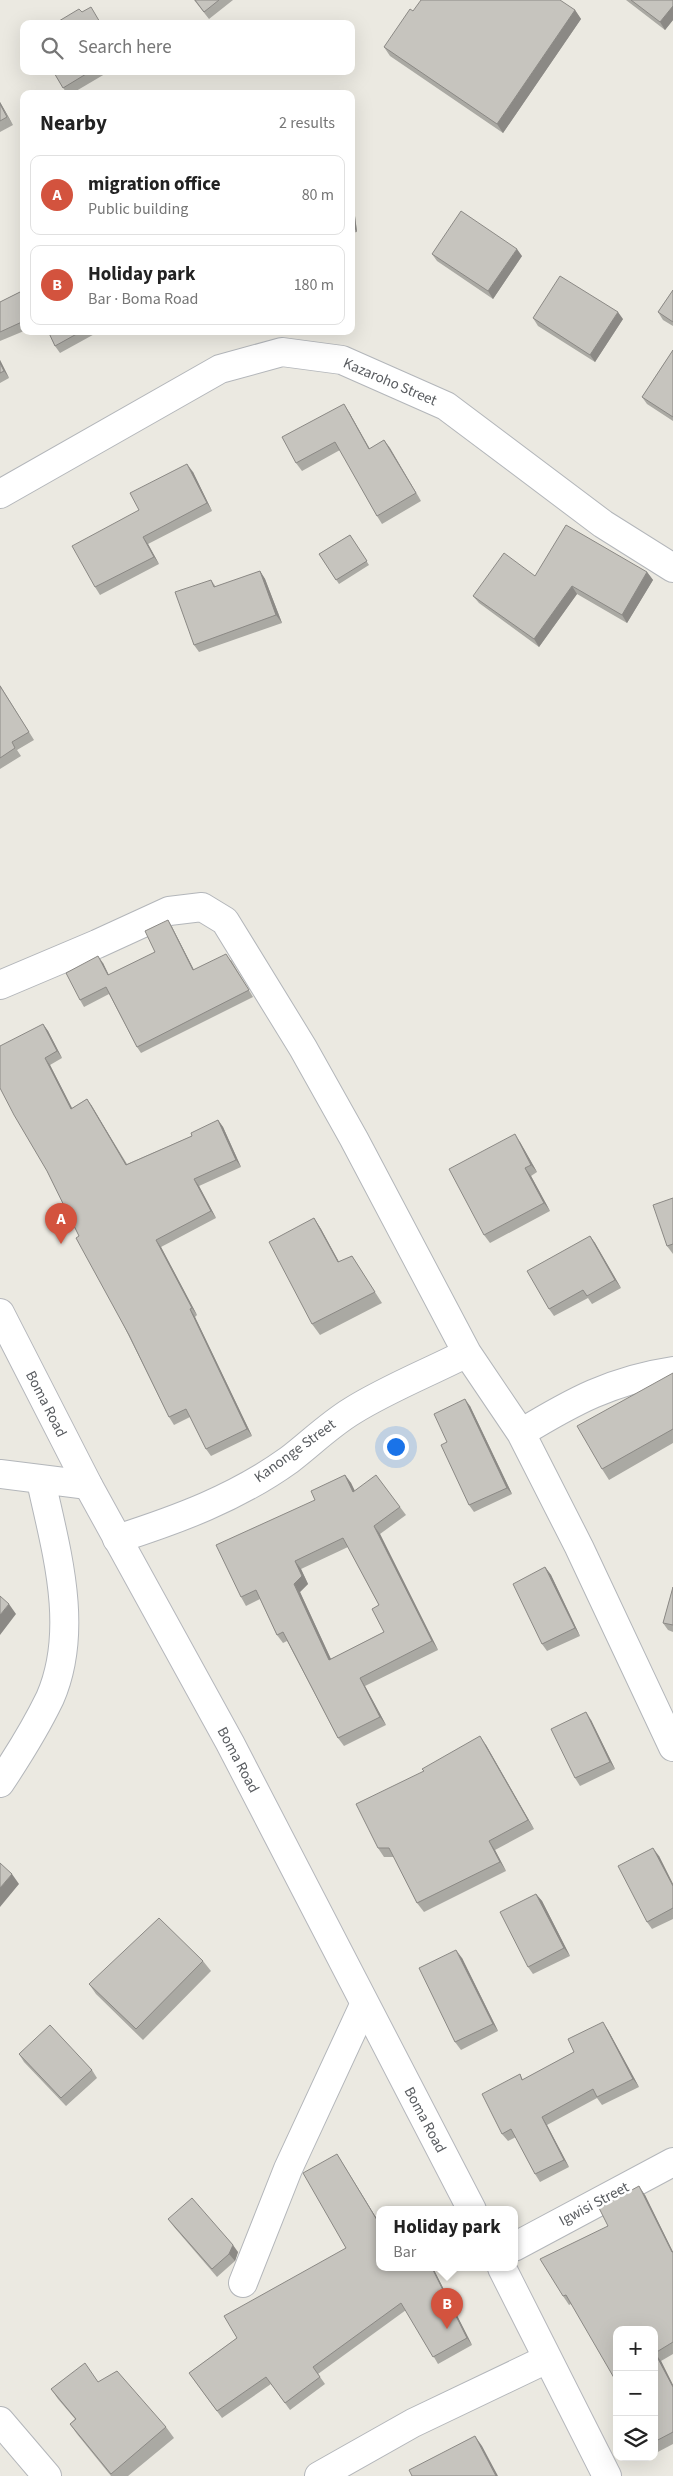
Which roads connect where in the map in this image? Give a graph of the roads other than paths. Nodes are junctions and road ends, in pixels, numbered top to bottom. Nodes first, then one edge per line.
1 (0, 494) edge
2 (673, 568) edge
3 (0, 985) edge
4 (0, 1312) edge
5 (467, 1353) junction
6 (673, 1371) edge
7 (521, 1433) junction
8 (0, 1474) edge
9 (40, 1481) junction
10 (88, 1485) junction
11 (117, 1539) junction
12 (673, 1747) edge
13 (0, 1783) edge
14 (364, 2004) junction
15 (673, 2162) edge
16 (470, 2206) edge
17 (518, 2244) edge
18 (503, 2271) edge
19 (243, 2283) dead end
20 (547, 2359) junction
21 (0, 2421) edge
22 (47, 2476) edge
23 (319, 2476) edge
24 (607, 2476) edge

1 - 2 street, Kazaroho Street
3 - 5 street
4 - 10 street, Boma Road
5 - 7 street
5 - 11 street, Kanonge Street
6 - 7 street
7 - 12 street
8 - 9 street
9 - 10 street
9 - 13 street
10 - 11 street, Boma Road
11 - 14 street, Boma Road
14 - 16 street, Boma Road
14 - 19 street
15 - 17 street, Igwisi Street
18 - 20 street
20 - 23 street
20 - 24 street
21 - 22 street

